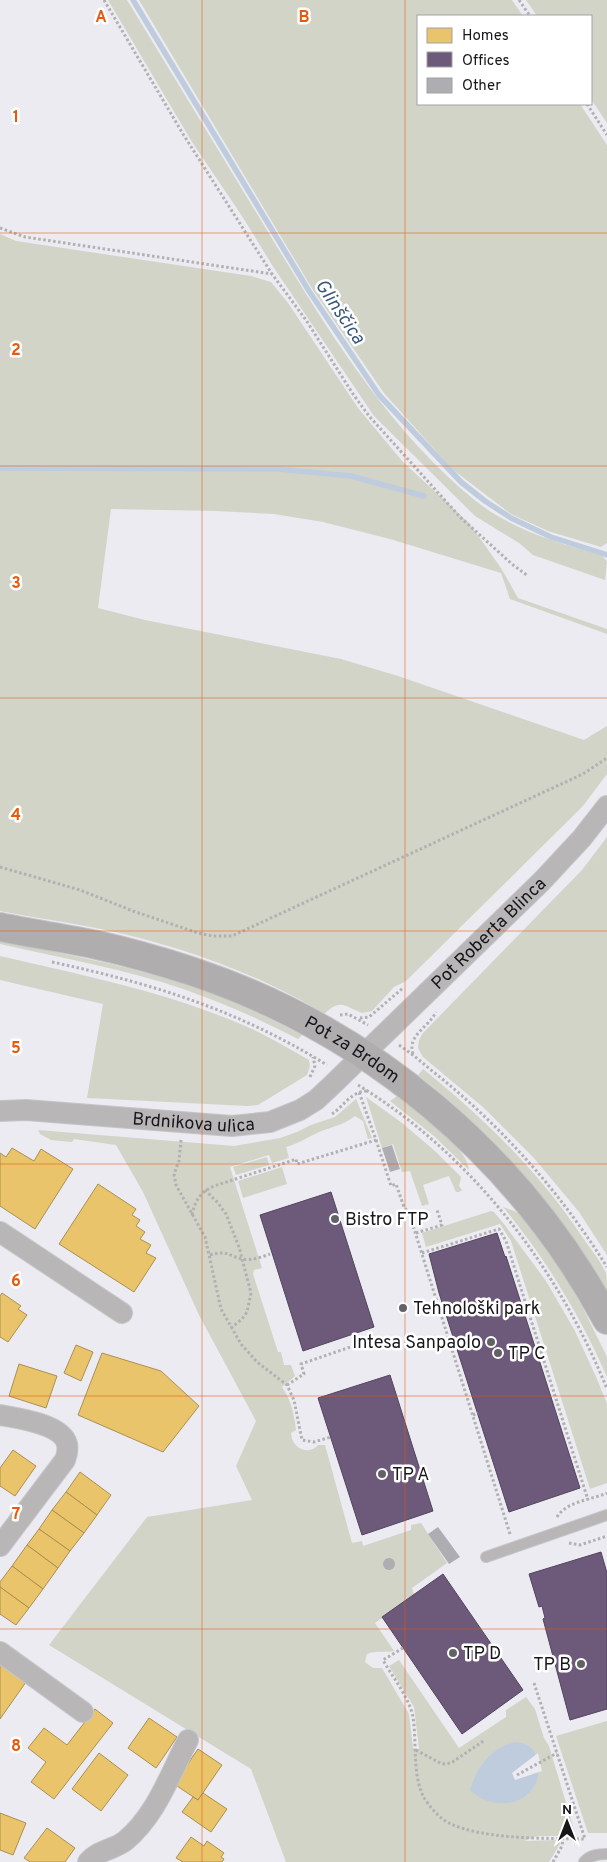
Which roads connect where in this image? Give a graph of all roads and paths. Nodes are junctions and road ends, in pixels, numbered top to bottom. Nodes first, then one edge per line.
1 (104, 0) edge
2 (519, 0) edge
3 (529, 15) edge
4 (588, 105) edge
5 (607, 135) edge
6 (0, 228) edge
7 (272, 274) junction
8 (528, 576) dead end
9 (607, 758) edge
10 (607, 806) edge
11 (0, 867) edge
12 (0, 927) edge
13 (50, 962) dead end
14 (358, 1018) dead end
15 (369, 1025) dead end
16 (364, 1054) junction
17 (323, 1062) dead end
18 (357, 1084) dead end
19 (360, 1092) dead end
20 (0, 1111) edge
21 (182, 1123) junction
22 (376, 1140) junction
23 (205, 1190) junction
24 (437, 1210) dead end
25 (192, 1215) junction
26 (0, 1232) edge
27 (416, 1233) junction
28 (422, 1252) junction
29 (270, 1254) dead end
30 (210, 1255) junction
31 (242, 1259) junction
32 (122, 1313) dead end
33 (607, 1320) edge
34 (231, 1328) junction
35 (359, 1344) dead end
36 (287, 1386) junction
37 (607, 1389) edge
38 (478, 1413) dead end
39 (0, 1415) edge
40 (473, 1415) junction
41 (331, 1437) dead end
42 (607, 1493) edge
43 (588, 1500) junction
44 (607, 1515) edge
45 (549, 1534) junction
46 (0, 1546) edge
47 (514, 1546) junction
48 (486, 1557) dead end
49 (403, 1648) dead end
50 (0, 1652) edge
51 (534, 1683) dead end
52 (83, 1712) dead end
53 (188, 1740) dead end
54 (485, 1740) dead end
55 (415, 1750) junction
56 (557, 1753) junction
57 (517, 1774) dead end
58 (564, 1838) junction
59 (584, 1839) junction
60 (602, 1854) edge
61 (88, 1862) edge
62 (553, 1862) edge
63 (584, 1862) edge

1 - 7 path
2 - 3 path
4 - 5 path
6 - 7 path
7 - 8 path
9 - 11 path
10 - 16 street, Pot Roberta Blinca
12 - 16 main road, Pot za Brdom
13 - 17 path, Pot za Brdom
14 - 15 path, Pot za Brdom
16 - 21 street, Brdnikova ulica
16 - 33 main road, Pot za Brdom
18 - 37 path, Pot za Brdom
19 - 22 path
20 - 21 street, Brdnikova ulica
21 - 25 path
22 - 23 path
22 - 27 path
23 - 25 path
23 - 31 path
24 - 27 path
25 - 30 path
26 - 32 street
27 - 28 path
28 - 40 path
28 - 43 path
29 - 31 path
30 - 31 path
30 - 34 path
31 - 34 path
34 - 36 path
35 - 36 path
36 - 41 path
38 - 40 path
39 - 46 street
40 - 47 path
42 - 43 path
43 - 45 path
44 - 45 lane
45 - 47 lane
47 - 48 lane
49 - 55 path
50 - 52 street
51 - 56 path
53 - 61 street
54 - 55 path
55 - 58 path
56 - 57 path
56 - 59 path
58 - 59 path
58 - 62 path
59 - 60 path
60 - 63 lane

